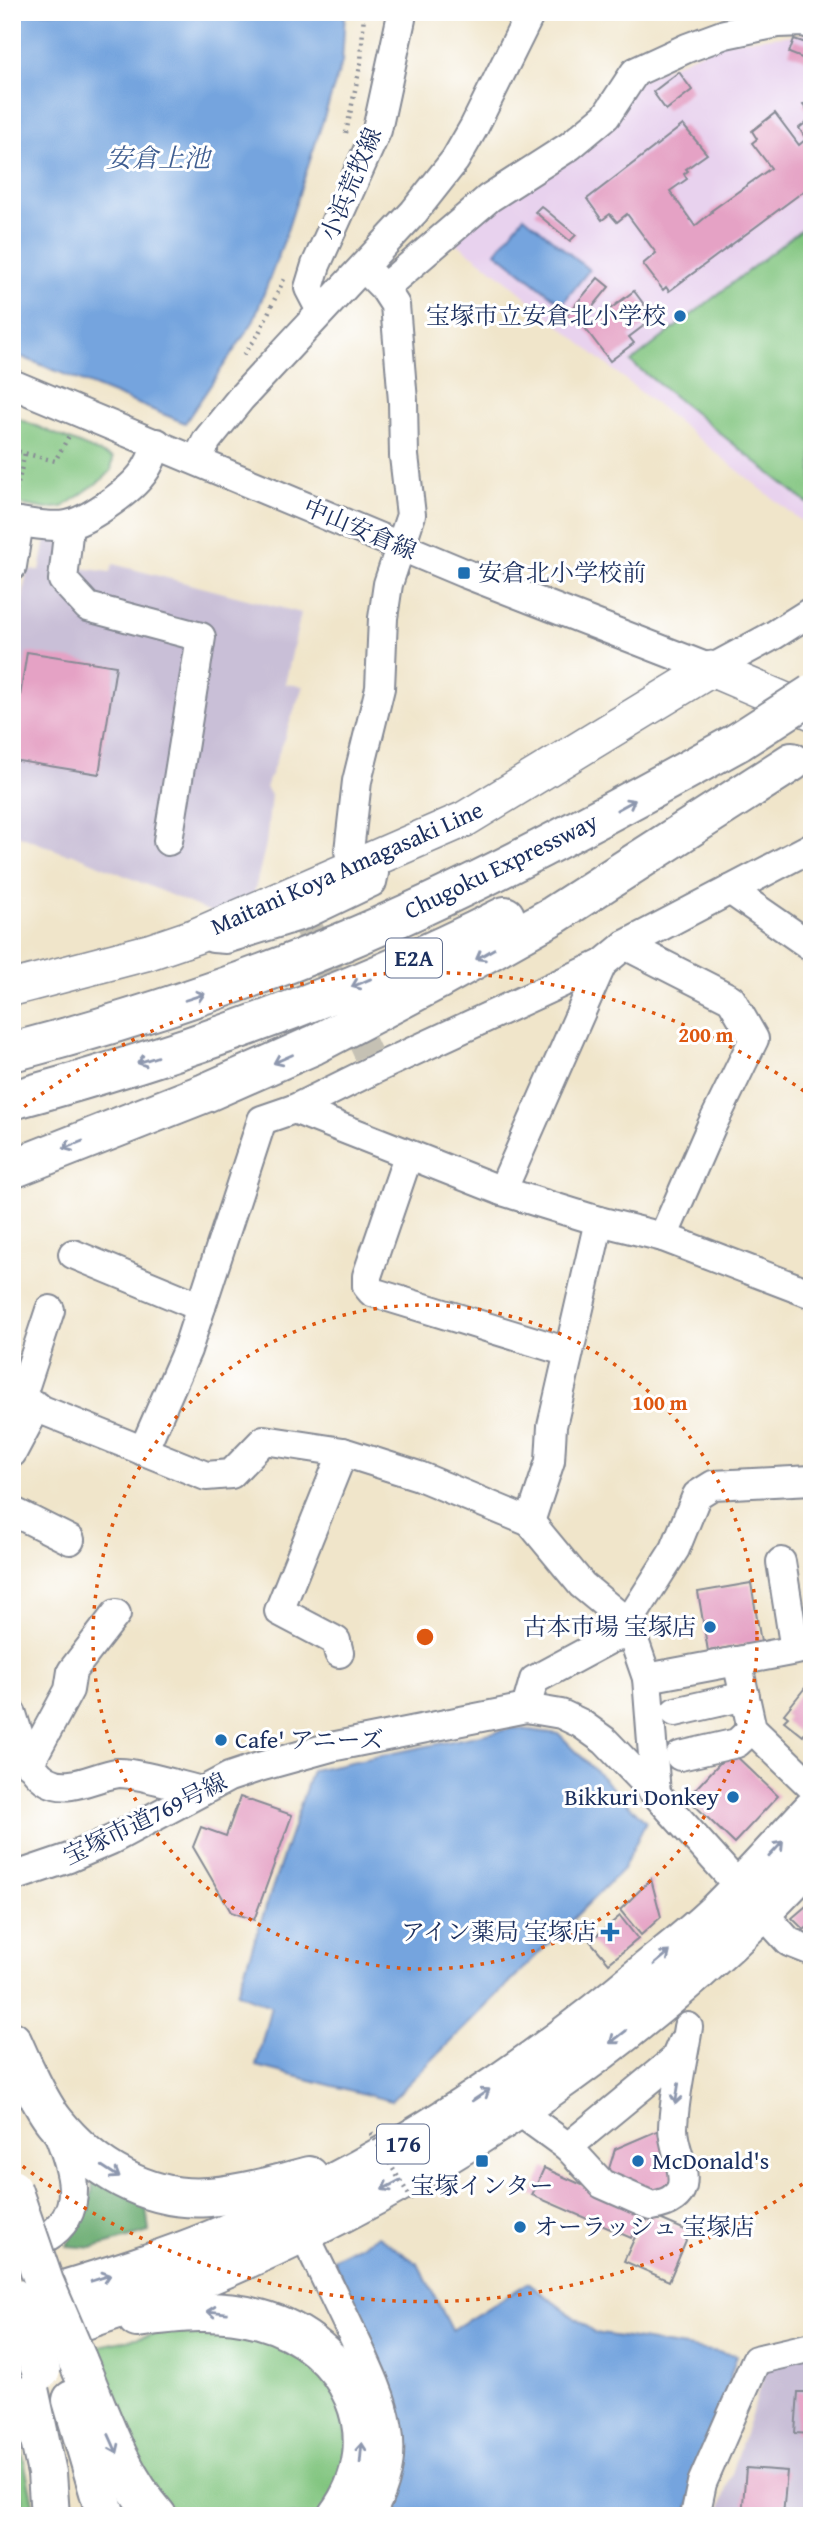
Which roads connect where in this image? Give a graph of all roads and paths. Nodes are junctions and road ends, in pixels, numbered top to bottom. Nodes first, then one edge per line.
1 (364, 12) edge
2 (400, 12) edge
3 (531, 12) edge
4 (809, 22) edge
5 (345, 140) dead end
6 (363, 268) junction
7 (286, 274) dead end
8 (384, 288) junction
9 (321, 311) junction
10 (243, 357) dead end
11 (12, 384) edge
12 (70, 432) dead end
13 (158, 443) junction
14 (12, 450) edge
15 (26, 453) junction
16 (197, 460) junction
17 (14, 516) edge
18 (69, 525) junction
19 (401, 546) junction
20 (12, 566) edge
21 (812, 611) edge
22 (711, 669) junction
23 (812, 694) edge
24 (812, 712) edge
25 (802, 756) edge
26 (168, 841) dead end
27 (812, 847) edge
28 (362, 862) junction
29 (730, 890) junction
30 (625, 945) junction
31 (812, 947) edge
32 (602, 964) junction
33 (12, 988) edge
34 (12, 1052) edge
35 (12, 1100) edge
36 (294, 1109) junction
37 (406, 1162) dead end
38 (12, 1169) edge
39 (502, 1191) junction
40 (599, 1221) junction
41 (663, 1237) junction
42 (73, 1254) dead end
43 (812, 1294) edge
44 (201, 1307) junction
45 (50, 1310) dead end
46 (568, 1352) junction
47 (37, 1406) junction
48 (143, 1451) junction
49 (343, 1452) junction
50 (12, 1454) edge
51 (812, 1480) edge
52 (12, 1511) edge
53 (530, 1522) junction
54 (70, 1540) dead end
55 (780, 1562) dead end
56 (116, 1614) dead end
57 (629, 1628) junction
58 (803, 1649) edge
59 (339, 1653) dead end
60 (737, 1661) junction
61 (647, 1678) junction
62 (745, 1696) junction
63 (526, 1708) junction
64 (675, 1712) dead end
65 (12, 1714) edge
66 (752, 1729) junction
67 (680, 1756) dead end
68 (29, 1764) junction
69 (812, 1787) edge
70 (202, 1791) junction
71 (656, 1794) junction
72 (812, 1810) edge
73 (812, 1860) edge
74 (19, 1875) dead end
75 (751, 1900) junction
76 (812, 1951) edge
77 (677, 1990) junction
78 (688, 2027) junction
79 (12, 2041) edge
80 (517, 2110) junction
81 (53, 2120) junction
82 (434, 2127) junction
83 (371, 2133) dead end
84 (568, 2147) junction
85 (12, 2189) edge
86 (412, 2200) dead end
87 (303, 2232) junction
88 (12, 2250) edge
89 (23, 2293) edge
90 (812, 2347) edge
91 (36, 2348) edge
92 (50, 2516) edge
93 (81, 2516) edge
94 (106, 2516) edge
95 (157, 2516) edge
96 (337, 2516) edge
97 (369, 2516) edge
98 (695, 2516) edge

1 - 5 path
2 - 9 street, 小浜荒牧線
3 - 6 street
4 - 8 street
6 - 8 street
6 - 9 street
7 - 10 path
8 - 19 street
9 - 16 street
11 - 13 street, 中山安倉線
12 - 15 path
13 - 16 street, 中山安倉線
13 - 18 street
14 - 15 path
15 - 17 path
16 - 19 street, 中山安倉線
17 - 18 street
17 - 20 street
18 - 26 street
19 - 22 street, 中山安倉線
19 - 28 street
21 - 22 street
22 - 24 main road
22 - 28 main road, Maitani Koya Amagasaki Line
34 -> 23 highway, Chugoku Expressway / E2A, bridge
25 -> 35 highway, Chugoku Expressway / E2A
25 -> 38 highway
27 - 29 street
28 - 33 main road, Maitani Koya Amagasaki Line
29 - 30 street
29 - 31 street
30 - 32 street
30 - 41 street
32 - 36 street
32 - 39 street
36 - 39 street
36 - 44 street
37 - 46 street
39 - 40 street
40 - 41 street
40 - 46 street
41 - 43 street
42 - 44 street
44 - 48 street
45 - 47 street
46 - 53 street
47 - 48 street
47 - 50 street
48 - 49 street
49 - 53 street
49 - 59 street
51 - 57 street
52 - 54 street
53 - 57 street
55 - 58 street
56 - 68 street
57 - 61 street
57 - 63 street
58 - 60 street
60 - 61 street
60 - 62 street
61 - 71 street
62 - 64 street
62 - 66 street
63 - 70 street, 宝塚市道769号線
63 - 71 street, 宝塚市道769号線
65 - 68 street
66 - 67 street
66 - 69 street
68 - 70 street
70 - 74 street, 宝塚市道769号線
71 - 75 street, 宝塚市道769号線
75 -> 72 highway, 176
73 - 75 highway, 176
75 - 76 street, 宝塚市道769号線
75 - 77 highway, 176
82 -> 75 highway, 176
77 - 78 street
77 -> 80 highway, 176
78 - 84 street
78 -> 84 street
79 - 81 highway
80 - 84 street
80 -> 87 highway, 176
81 -> 82 highway
81 - 88 street
91 -> 82 highway, 176
83 - 86 path, bridge
85 - 89 highway, bridge
87 - 91 highway, 176
87 - 97 street
89 - 91 highway, bridge
89 - 91 highway, bridge
90 - 98 street
91 - 92 highway
91 - 93 highway
91 - 94 highway
91 -> 95 highway
96 -> 91 highway

